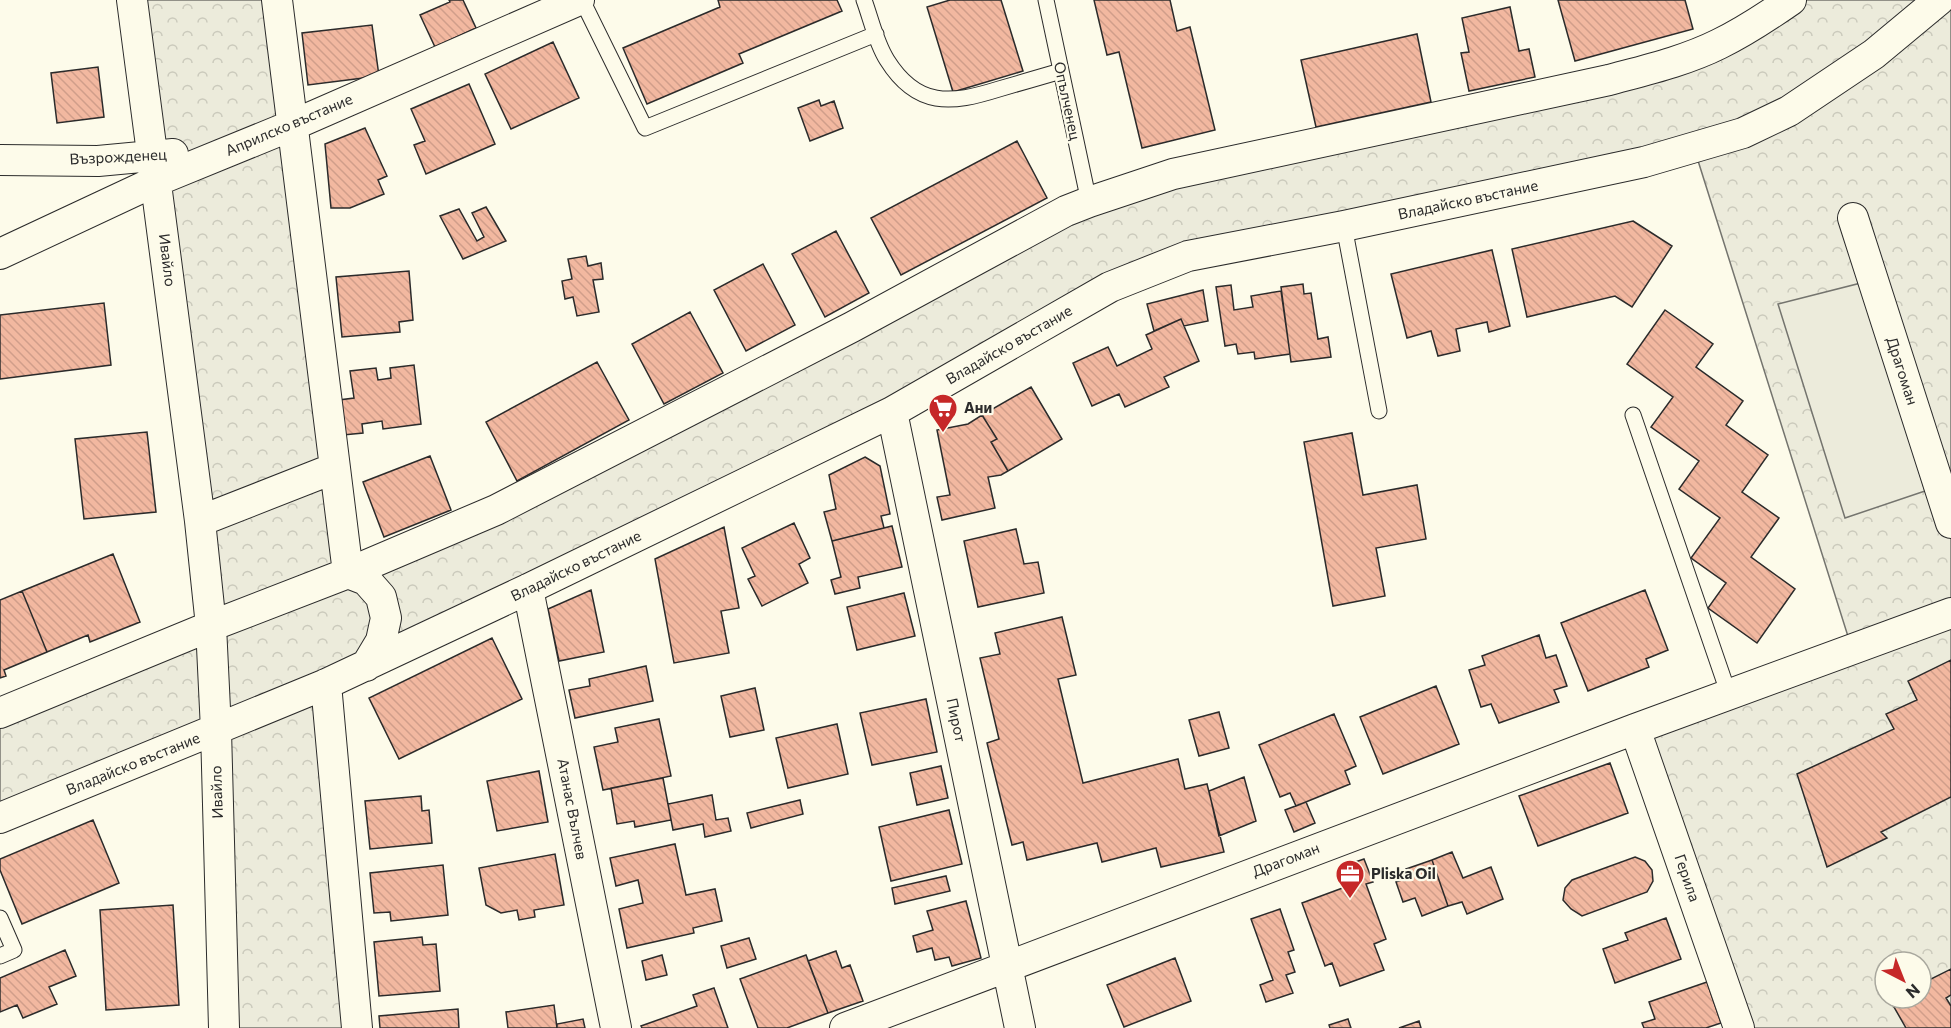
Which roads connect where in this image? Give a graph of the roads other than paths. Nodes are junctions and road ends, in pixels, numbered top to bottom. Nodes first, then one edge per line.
1 (132, 0) edge
2 (277, 0) edge
3 (580, 0) edge
4 (864, 0) edge
5 (1046, 0) edge
6 (1791, 0) edge
7 (1939, 0) edge
8 (876, 34) junction
9 (1061, 71) junction
10 (292, 125) junction
11 (0, 160) edge
12 (155, 168) junction
13 (1089, 202) junction
14 (1853, 218) dead end
15 (1344, 226) junction
16 (0, 254) edge
17 (1379, 411) dead end
18 (892, 412) junction
19 (1633, 415) dead end
20 (335, 468) junction
21 (200, 520) junction
22 (1951, 523) edge
23 (348, 573) junction
24 (528, 589) junction
25 (1951, 613) edge
26 (210, 627) junction
27 (366, 666) junction
28 (326, 684) junction
29 (1729, 695) junction
30 (0, 713) edge
31 (1635, 729) junction
32 (216, 730) junction
33 (0, 818) edge
34 (0, 918) edge
35 (0, 956) edge
36 (1008, 965) junction
37 (224, 1028) edge
38 (357, 1028) edge
39 (616, 1028) edge
40 (845, 1028) edge
41 (1020, 1028) edge
42 (1738, 1028) edge

1 - 12 street, Ивайло
2 - 10 street
3 - 8 lane
3 - 10 street, Априлско въстание
4 - 8 lane
5 - 9 lane, Опълченец
6 - 13 street
7 - 15 street, Владайско въстание
8 - 9 lane
9 - 13 lane, Опълченец
10 - 12 street, Априлско въстание
10 - 20 street
11 - 12 street, Възрожденец
12 - 16 street, Априлско въстание
12 - 21 street, Ивайло
13 - 23 street
14 - 22 street, Драгоман
15 - 17 lane
15 - 18 street, Владайско въстание
18 - 24 street, Владайско въстание
18 - 36 street, Пирот
19 - 29 lane
20 - 21 street
20 - 23 street
21 - 26 street, Ивайло
23 - 26 street
23 - 27 street
24 - 27 street, Владайско въстание
24 - 39 street, Атанас Вълчев
25 - 29 street, Драгоман
26 - 30 street
26 - 32 street, Ивайло
27 - 28 street, Владайско въстание
28 - 32 street, Владайско въстание
28 - 38 street
29 - 31 street, Драгоман
31 - 36 street, Драгоман
31 - 42 street, Герила
32 - 33 street, Владайско въстание
32 - 37 street, Ивайло
34 - 35 lane
36 - 40 street, Драгоман
36 - 41 street, Пирот

